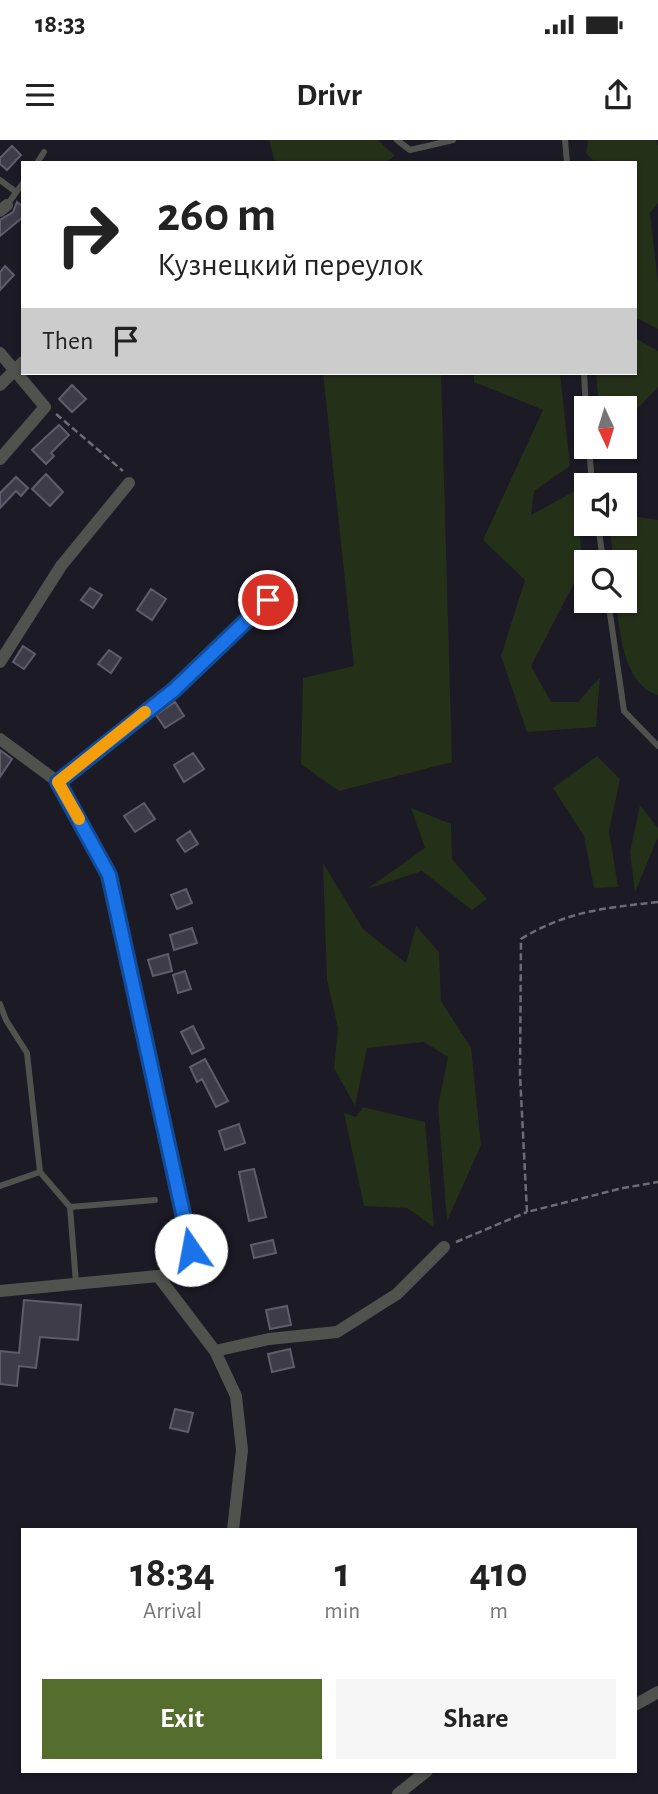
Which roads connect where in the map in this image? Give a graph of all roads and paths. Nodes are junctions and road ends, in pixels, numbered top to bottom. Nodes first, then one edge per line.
1 (397, 140) edge
2 (453, 140) edge
3 (565, 140) edge
4 (44, 152) dead end
5 (38, 161) edge
6 (567, 161) edge
7 (0, 180) edge
8 (21, 186) edge
9 (16, 192) junction
10 (4, 208) edge
11 (0, 353) edge
12 (18, 367) edge
13 (23, 375) edge
14 (584, 375) edge
15 (0, 384) edge
16 (585, 396) edge
17 (44, 407) junction
18 (0, 459) edge
19 (129, 483) joint
20 (268, 600) dead end
21 (610, 613) edge
22 (0, 663) edge
23 (0, 739) edge
24 (658, 746) edge
25 (58, 782) junction
26 (658, 902) edge
27 (0, 1004) edge
28 (40, 1172) junction
29 (658, 1182) edge
30 (0, 1186) edge
31 (155, 1200) dead end
32 (70, 1207) junction
33 (527, 1212) junction
34 (444, 1247) joint
35 (158, 1276) junction
36 (76, 1285) junction
37 (0, 1291) edge
38 (215, 1351) junction
39 (233, 1528) edge
40 (658, 1692) edge
41 (637, 1704) edge
42 (419, 1774) edge
43 (398, 1794) edge

1 - 2 lane
3 - 6 lane
4 - 5 lane
7 - 9 lane
8 - 9 lane
9 - 10 lane
11 - 12 street
12 - 15 street
13 - 17 street
14 - 16 lane
17 - 18 street
17 - 19 path
19 - 22 street
20 - 25 street
21 - 24 lane
23 - 25 street
25 - 35 street
26 - 33 path
27 - 28 lane
28 - 30 lane
28 - 32 lane
29 - 33 path
31 - 32 lane
32 - 36 lane
33 - 34 path
34 - 38 street
35 - 36 street
35 - 38 street
36 - 37 street
38 - 39 street
40 - 41 street
42 - 43 street

